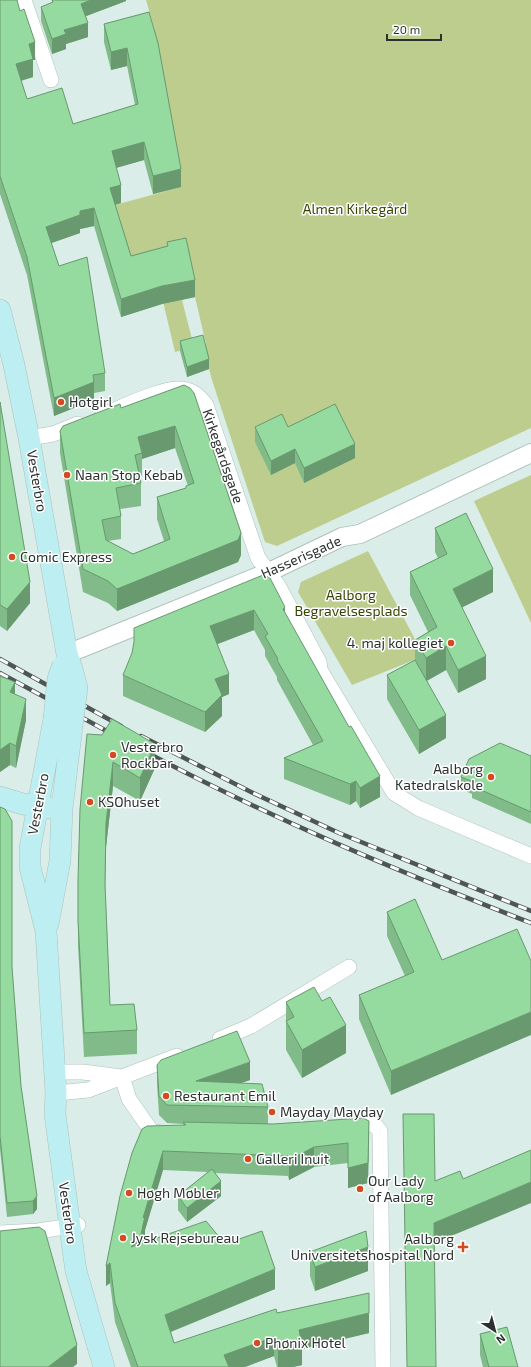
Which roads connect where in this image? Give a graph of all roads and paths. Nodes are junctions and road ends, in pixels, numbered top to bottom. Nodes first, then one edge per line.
1 (24, 0) edge
2 (51, 80) dead end
3 (1, 320) edge
4 (30, 438) junction
5 (531, 453) edge
6 (269, 572) junction
7 (67, 663) junction
8 (63, 723) junction
9 (0, 797) edge
10 (38, 807) junction
11 (62, 808) junction
12 (531, 856) edge
13 (46, 931) junction
14 (349, 967) dead end
15 (54, 1072) junction
16 (122, 1077) junction
17 (56, 1093) junction
18 (338, 1127) edge
19 (180, 1133) edge
20 (75, 1225) junction
21 (0, 1234) edge
22 (104, 1367) edge
23 (383, 1367) edge

1 - 2 street
3 - 4 main road, Vesterbro
4 - 6 street, Kirkegårdsgade
4 - 7 main road, Vesterbro
5 - 6 street, Hasserisgade
6 - 7 street, Hasserisgade
6 - 12 street, Kirkegårdsgade
7 - 8 main road, Vesterbro, bridge
8 - 10 main road, Vesterbro
8 - 11 main road, Vesterbro
9 - 10 main road
10 - 11 main road
10 - 13 main road, Vesterbro
11 - 13 main road, Vesterbro
13 - 15 main road, Vesterbro
14 - 16 street
15 - 16 street
15 - 17 main road, Vesterbro
16 - 17 street
16 - 19 street
17 - 20 main road, Vesterbro
18 - 23 street
20 - 21 street
20 - 22 main road, Vesterbro

